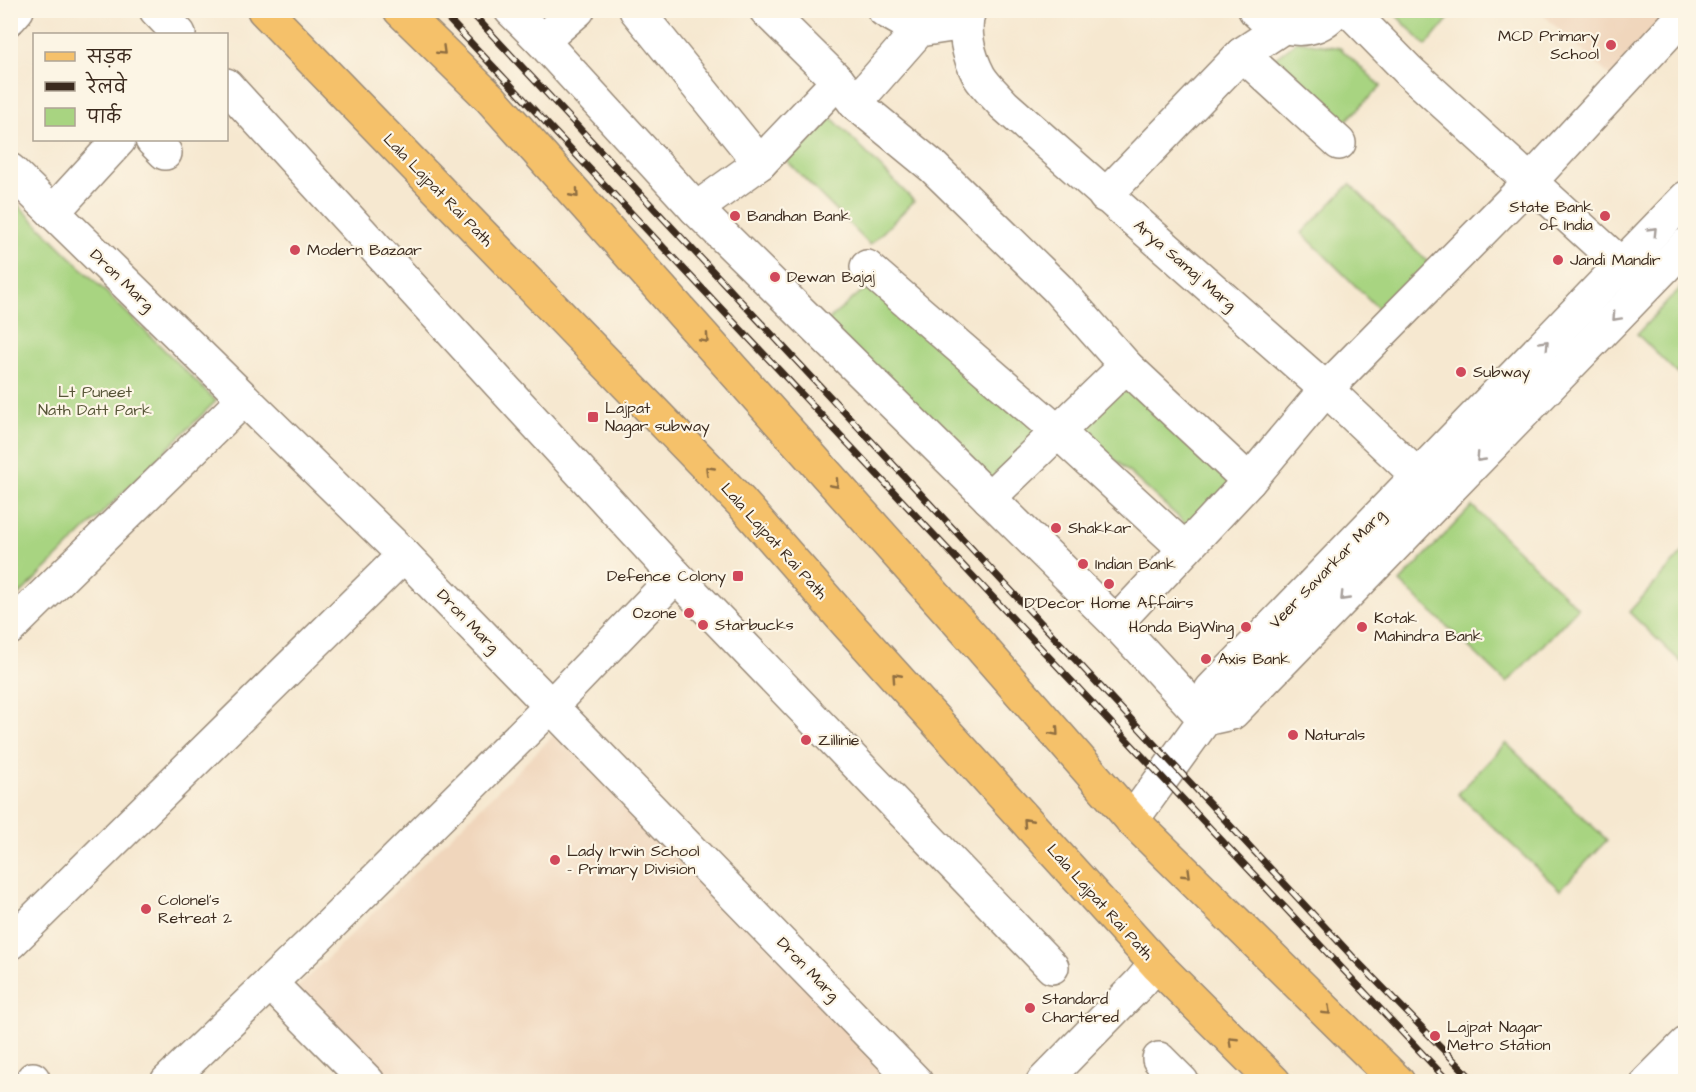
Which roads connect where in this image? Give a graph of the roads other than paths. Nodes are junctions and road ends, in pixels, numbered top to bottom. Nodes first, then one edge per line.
1 (17, 10) edge
2 (264, 10) edge
3 (400, 10) edge
4 (511, 10) edge
5 (578, 10) edge
6 (636, 10) edge
7 (884, 10) edge
8 (1336, 10) edge
9 (1349, 10) edge
10 (1686, 14) edge
11 (783, 16) edge
12 (10, 18) edge
13 (1269, 19) edge
14 (967, 26) edge
15 (920, 30) junction
16 (542, 41) junction
17 (1242, 54) junction
18 (228, 87) edge
19 (846, 92) junction
20 (118, 141) edge
21 (1339, 143) dead end
22 (760, 163) junction
23 (10, 170) edge
24 (1530, 182) junction
25 (1105, 196) junction
26 (1686, 198) edge
27 (696, 209) junction
28 (53, 212) junction
29 (1686, 245) edge
30 (1621, 264) junction
31 (867, 267) dead end
32 (1645, 286) junction
33 (1126, 366) junction
34 (1326, 389) junction
35 (244, 399) junction
36 (1059, 433) junction
37 (1416, 477) junction
38 (1249, 481) junction
39 (989, 498) junction
40 (1440, 498) junction
41 (1185, 549) junction
42 (404, 555) junction
43 (676, 576) junction
44 (1116, 623) junction
45 (10, 628) edge
46 (551, 706) junction
47 (1205, 719) junction
48 (1132, 820) junction
49 (10, 942) edge
50 (1156, 964) junction
51 (1052, 967) dead end
52 (270, 983) junction
53 (1686, 1044) edge
54 (1159, 1059) dead end
55 (167, 1082) edge
56 (368, 1082) edge
57 (916, 1082) edge
58 (1043, 1082) edge
59 (1182, 1082) edge
60 (1274, 1082) edge
61 (1398, 1082) edge
62 (1648, 1082) edge

1 - 12 street
50 -> 2 main road, Lala Lajpat Rai Path
3 -> 48 main road
4 - 16 street
5 - 16 street
6 - 22 street
7 - 15 street
8 - 13 street
9 - 24 street
10 - 24 street
11 - 19 street
13 - 17 street
14 - 15 street
14 - 25 street, Arya Samaj Marg
15 - 19 street
16 - 27 street
17 - 21 street
17 - 25 street
18 - 43 street
19 - 22 street
19 - 33 street
20 - 28 street
22 - 27 street
23 - 28 street, Dron Marg
24 - 30 street
24 - 34 street
25 - 34 street, Arya Samaj Marg
30 -> 26 street, Veer Savarkar Marg
27 - 39 street
28 - 35 street, Dron Marg
29 - 32 street, Veer Savarkar Marg
30 - 32 street
37 -> 30 street, Veer Savarkar Marg
31 - 36 street
32 -> 40 street, Veer Savarkar Marg
33 - 36 street
33 - 38 street
34 - 37 street, Arya Samaj Marg
34 - 38 street
35 - 42 street, Dron Marg
35 - 45 street
36 - 39 street
36 - 41 street
37 - 40 street, Arya Samaj Marg
37 - 47 street, Veer Savarkar Marg
38 - 41 street
39 - 44 street
40 -> 47 street, Veer Savarkar Marg
41 - 44 street
42 - 46 street, Dron Marg
42 - 49 street
43 - 46 street
43 - 51 street
44 - 47 street
46 - 52 street
46 - 57 street, Dron Marg
47 - 48 street
48 -> 61 main road
50 - 58 street
60 -> 50 main road, Lala Lajpat Rai Path
52 - 55 street
52 - 56 street
53 - 62 street
54 - 59 street

